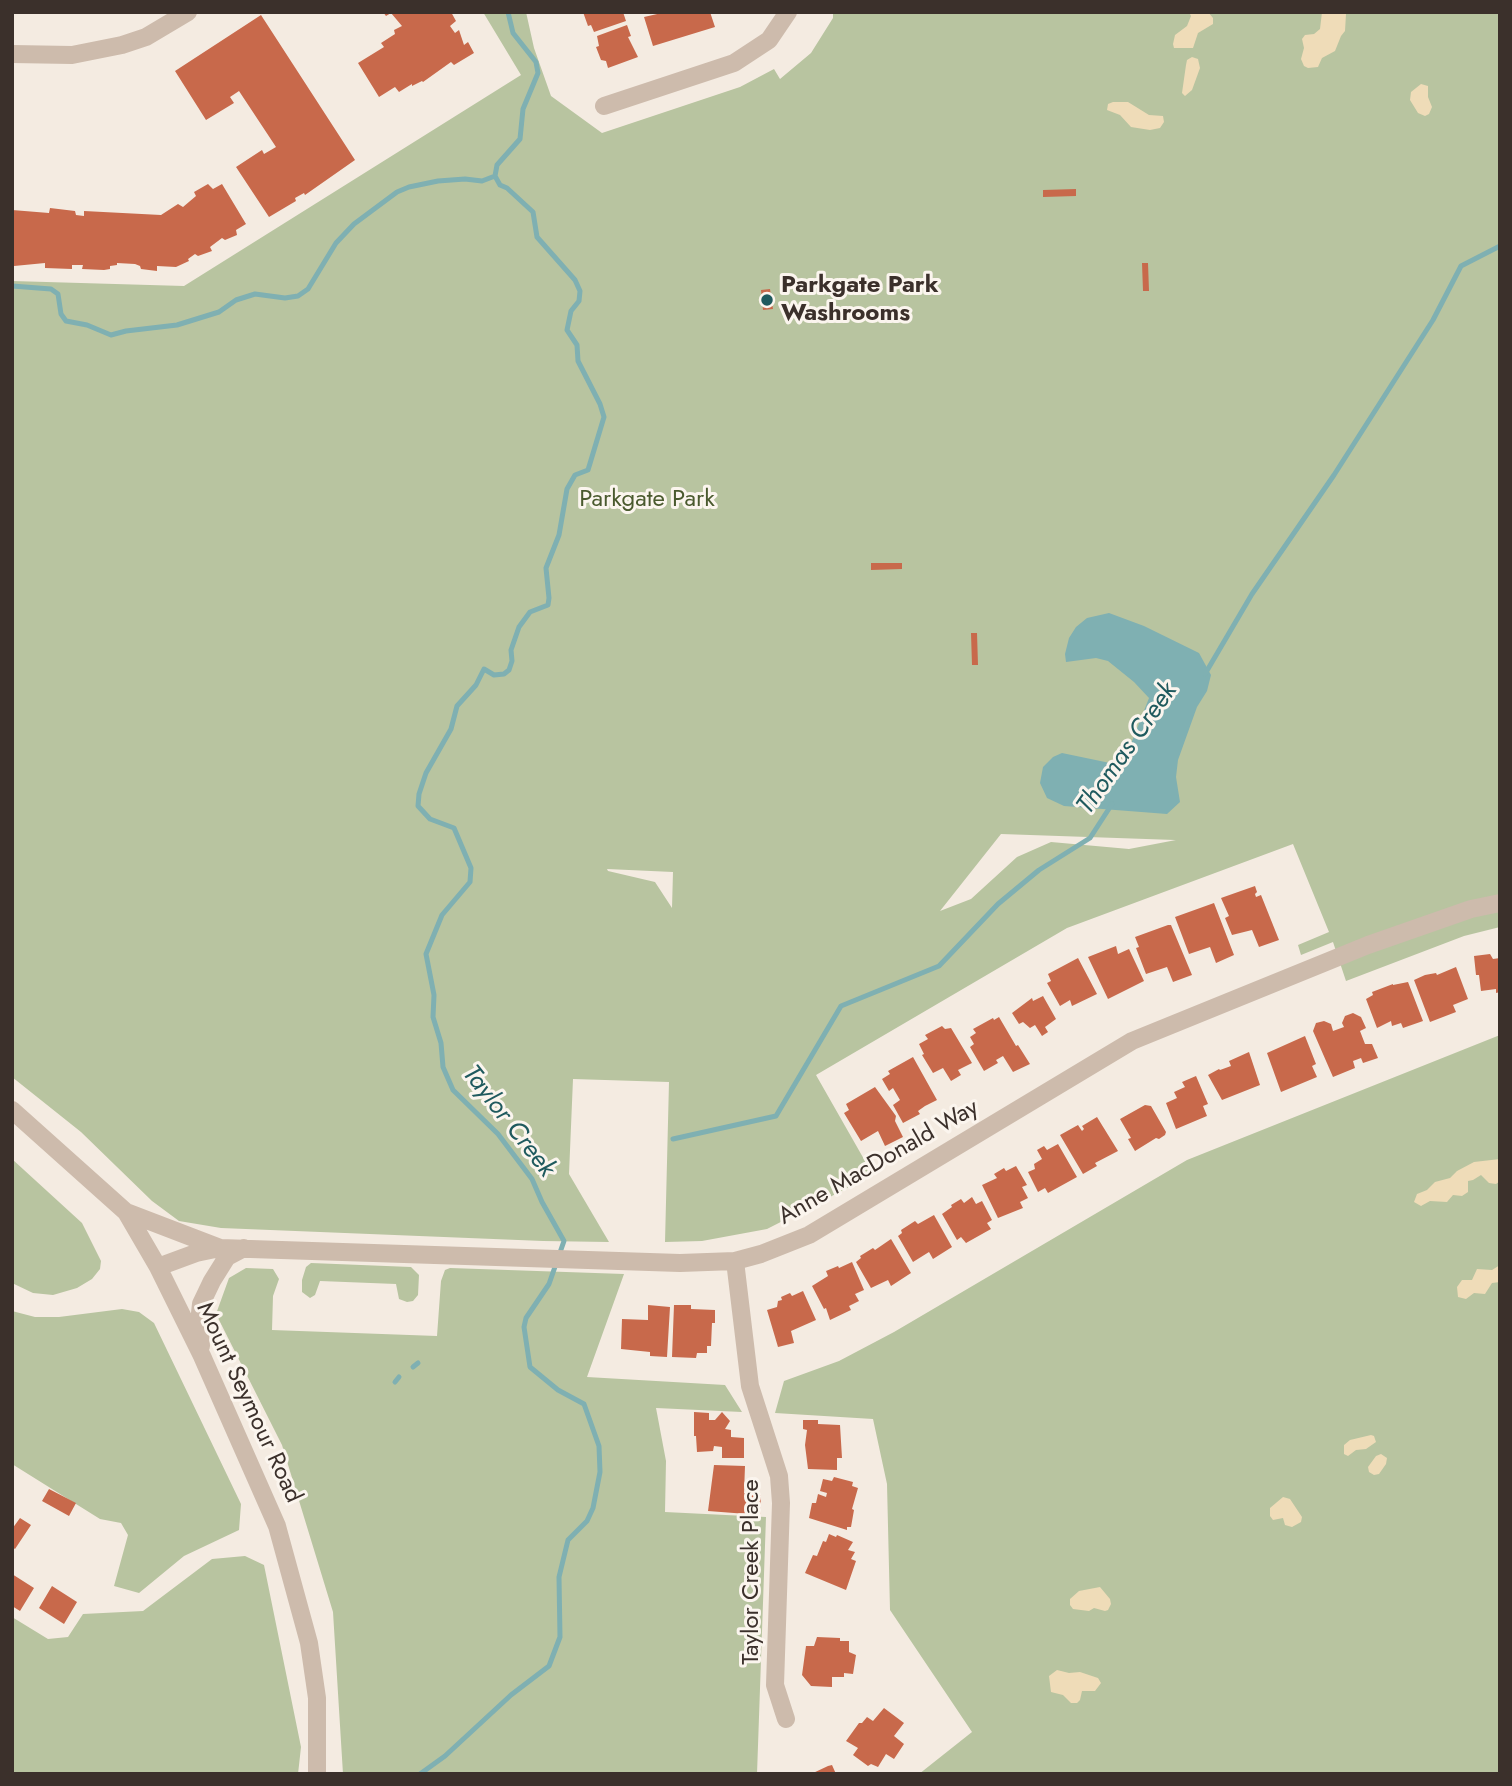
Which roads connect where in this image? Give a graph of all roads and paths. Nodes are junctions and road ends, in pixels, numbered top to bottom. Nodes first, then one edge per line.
1 (188, 12) edge
2 (788, 12) edge
3 (12, 54) edge
4 (604, 106) dead end
5 (1500, 903) edge
6 (12, 1110) edge
7 (126, 1212) junction
8 (220, 1248) junction
9 (244, 1248) junction
10 (735, 1261) junction
11 (158, 1267) junction
12 (202, 1356) junction
13 (786, 1718) dead end
14 (317, 1774) edge

1 - 3 street
2 - 4 street
5 - 10 street, Anne MacDonald Way
6 - 7 street, Mount Seymour Road
7 - 8 street
7 - 11 street, Mount Seymour Road
8 - 9 street, Anne MacDonald Way
8 - 11 street, Anne MacDonald Way
9 - 10 street, Anne MacDonald Way
9 - 12 street
10 - 13 street, Taylor Creek Place
11 - 12 street, Mount Seymour Road
12 - 14 street, Mount Seymour Road

